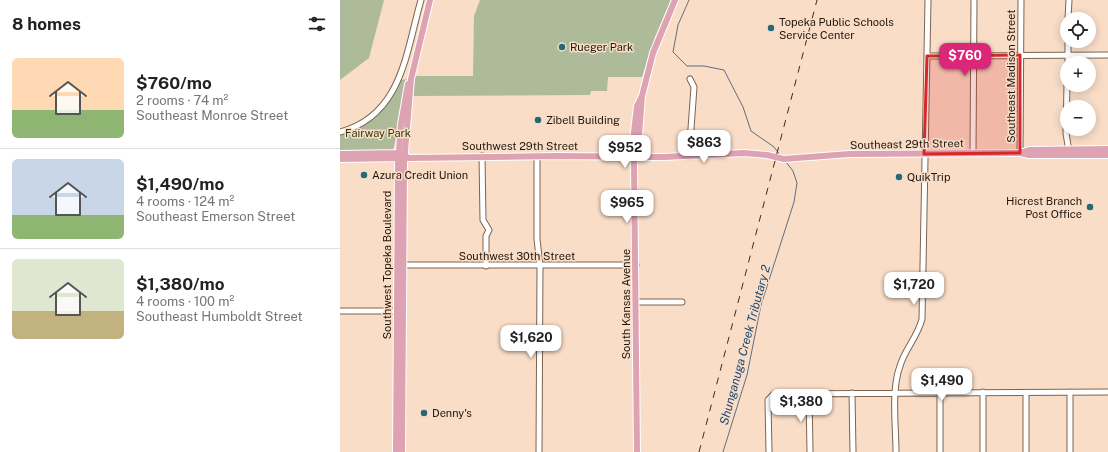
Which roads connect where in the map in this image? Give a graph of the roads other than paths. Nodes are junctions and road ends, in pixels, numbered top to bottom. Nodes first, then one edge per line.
1 (421, 0) edge
2 (430, 0) edge
3 (675, 0) edge
4 (928, 0) edge
5 (974, 0) edge
6 (1021, 0) edge
7 (1069, 0) edge
8 (1068, 12) edge
9 (1068, 48) edge
10 (973, 55) junction
11 (1020, 55) junction
12 (1068, 55) junction
13 (1108, 55) edge
14 (927, 56) junction
15 (690, 79) dead end
16 (1067, 92) edge
17 (340, 132) edge
18 (1108, 149) edge
19 (1069, 152) junction
20 (973, 153) junction
21 (1020, 153) junction
22 (340, 154) edge
23 (924, 154) junction
24 (1108, 155) edge
25 (400, 156) junction
26 (482, 156) junction
27 (537, 156) junction
28 (689, 156) junction
29 (635, 157) junction
30 (340, 159) edge
31 (400, 265) junction
32 (636, 265) junction
33 (486, 266) junction
34 (540, 266) junction
35 (636, 302) junction
36 (682, 302) dead end
37 (340, 311) edge
38 (400, 311) junction
39 (983, 392) junction
40 (1070, 392) junction
41 (1108, 392) edge
42 (896, 393) junction
43 (1026, 393) junction
44 (809, 394) junction
45 (852, 394) junction
46 (940, 394) junction
47 (400, 424) junction
48 (396, 452) edge
49 (402, 452) edge
50 (539, 452) edge
51 (637, 452) edge
52 (769, 452) edge
53 (810, 452) edge
54 (853, 452) edge
55 (896, 452) edge
56 (940, 452) edge
57 (983, 452) edge
58 (1026, 452) edge
59 (1070, 452) edge

1 - 17 street
2 - 25 main road, Southwest Topeka Boulevard
3 - 29 main road, South Kansas Avenue
4 - 14 street
5 - 10 street
6 - 11 street, Southeast Madison Street
7 - 8 street
9 - 12 street
10 - 11 street
10 - 14 street
10 - 20 street
11 - 12 street
11 - 21 street, Southeast Madison Street
12 - 13 street
14 - 23 street
15 - 28 street
16 - 19 street
18 - 19 main road, Southeast 29th Street
19 - 21 main road, Southeast 29th Street
19 - 24 main road, Southeast 29th Street
20 - 21 main road, Southeast 29th Street
20 - 23 main road, Southeast 29th Street
22 - 25 main road, Southwest 29th Street
23 - 28 main road, Southeast 29th Street
23 - 42 street
25 - 26 main road, Southwest 29th Street
25 - 30 main road, Southwest 29th Street
25 - 31 main road, Southwest Topeka Boulevard
26 - 27 main road, Southwest 29th Street
26 - 33 street
27 - 29 main road, Southwest 29th Street
27 - 34 street
28 - 29 main road, Southeast 29th Street
29 - 32 main road, South Kansas Avenue
31 - 33 street, Southwest 30th Street
31 - 38 main road, Southwest Topeka Boulevard
32 - 34 street, Southwest 30th Street
32 - 35 main road, South Kansas Avenue
33 - 34 street, Southwest 30th Street
34 - 50 street
35 - 36 street
35 - 51 main road, South Kansas Avenue
37 - 38 street
38 - 47 main road, Southwest Topeka Boulevard
39 - 43 street
39 - 46 street
39 - 57 street
40 - 41 street
40 - 43 street
40 - 59 street
42 - 45 street
42 - 46 street
42 - 55 street
43 - 58 street
44 - 45 street
44 - 52 street
44 - 53 street
45 - 54 street
46 - 56 street
47 - 48 main road, Southwest Topeka Boulevard
47 - 49 main road, Southwest Topeka Boulevard

